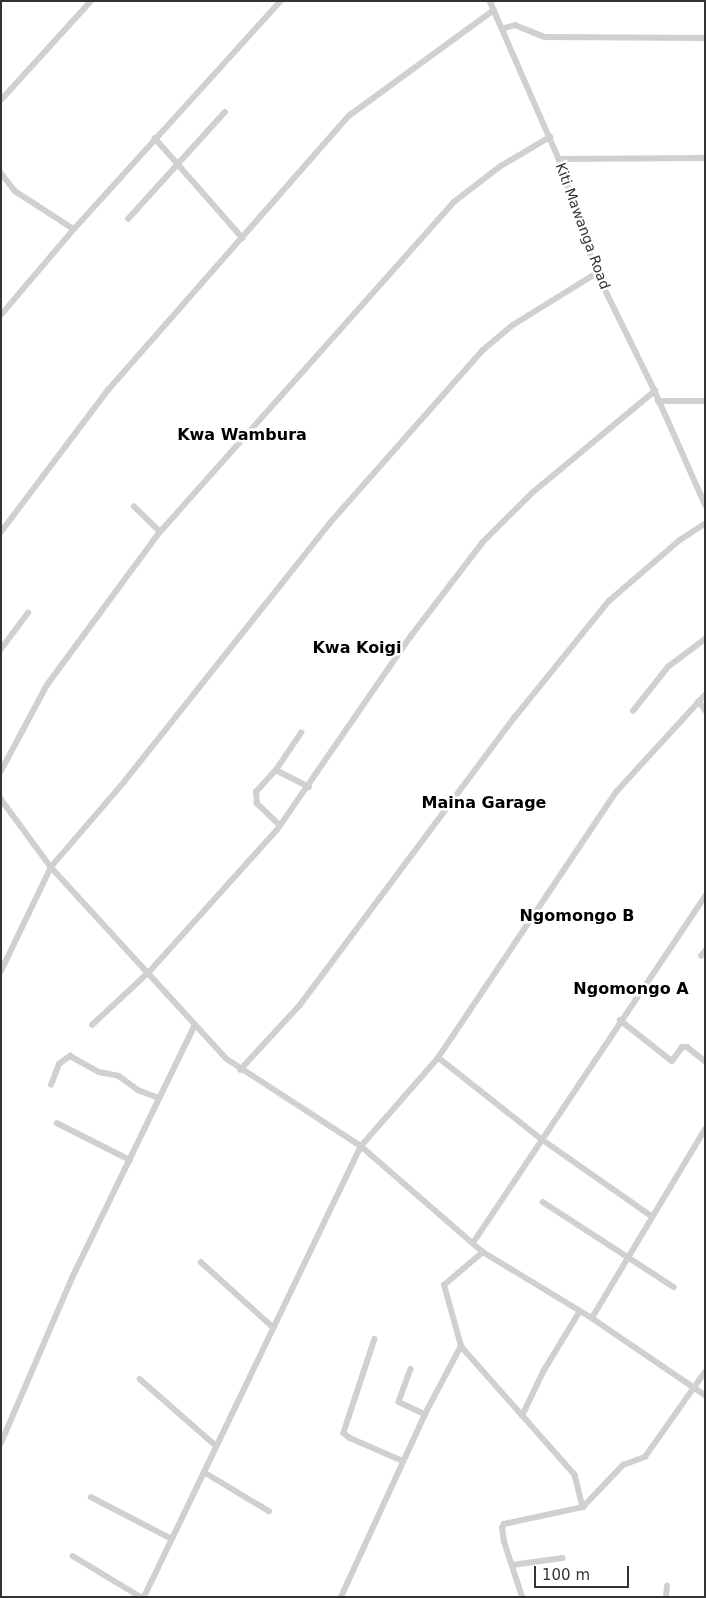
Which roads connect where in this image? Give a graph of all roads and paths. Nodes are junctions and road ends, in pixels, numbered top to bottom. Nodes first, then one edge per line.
1 (91, 1) edge
2 (281, 1) edge
3 (490, 1) edge
4 (494, 10) junction
5 (502, 29) junction
6 (705, 38) edge
7 (1, 100) edge
8 (225, 112) dead end
9 (550, 137) junction
10 (155, 138) junction
11 (705, 158) edge
12 (559, 159) junction
13 (176, 162) junction
14 (1, 173) edge
15 (128, 219) dead end
16 (74, 229) junction
17 (243, 238) junction
18 (597, 273) junction
19 (1, 315) edge
20 (655, 391) junction
21 (658, 401) junction
22 (705, 401) edge
23 (705, 504) edge
24 (134, 507) dead end
25 (705, 524) edge
26 (1, 532) edge
27 (160, 532) junction
28 (28, 613) dead end
29 (705, 639) edge
30 (1, 649) edge
31 (705, 695) edge
32 (699, 701) junction
33 (705, 710) edge
34 (633, 711) dead end
35 (301, 733) dead end
36 (276, 770) junction
37 (1, 771) edge
38 (309, 787) junction
39 (1, 799) edge
40 (280, 826) junction
41 (51, 867) junction
42 (705, 896) edge
43 (699, 903) junction
44 (705, 909) edge
45 (1, 971) edge
46 (149, 972) junction
47 (620, 1020) junction
48 (92, 1025) dead end
49 (194, 1025) junction
50 (438, 1058) junction
51 (705, 1060) edge
52 (240, 1070) junction
53 (51, 1085) dead end
54 (159, 1098) junction
55 (57, 1123) dead end
56 (705, 1130) edge
57 (542, 1140) junction
58 (361, 1146) junction
59 (130, 1160) junction
60 (543, 1202) dead end
61 (652, 1217) junction
62 (473, 1243) junction
63 (483, 1252) junction
64 (628, 1255) junction
65 (201, 1262) dead end
66 (674, 1287) dead end
67 (580, 1312) junction
68 (592, 1318) junction
69 (274, 1328) junction
70 (375, 1339) dead end
71 (461, 1346) junction
72 (411, 1369) dead end
73 (705, 1372) edge
74 (140, 1380) dead end
75 (696, 1389) junction
76 (705, 1395) edge
77 (425, 1414) junction
78 (522, 1416) junction
79 (1, 1443) edge
80 (215, 1445) junction
81 (403, 1462) junction
82 (204, 1472) junction
83 (91, 1497) dead end
84 (583, 1507) junction
85 (269, 1511) dead end
86 (170, 1538) junction
87 (73, 1556) dead end
88 (563, 1558) dead end
89 (512, 1565) junction
90 (667, 1586) dead end
91 (143, 1597) edge
92 (340, 1597) edge
93 (522, 1597) edge
94 (666, 1597) edge

1 - 7 street
2 - 10 street
3 - 4 street, Kiti Mawanga Road
4 - 5 street, Kiti Mawanga Road
4 - 17 street
5 - 6 street
5 - 9 street, Kiti Mawanga Road
8 - 13 street
9 - 12 street, Kiti Mawanga Road
9 - 27 street
10 - 13 street
10 - 16 street
11 - 12 street
12 - 18 street, Kiti Mawanga Road
13 - 15 street
13 - 17 street
14 - 16 street
16 - 19 street
17 - 26 street
18 - 20 street, Kiti Mawanga Road
18 - 41 street
20 - 21 street, Kiti Mawanga Road
20 - 38 street
21 - 22 street
21 - 23 street, Kiti Mawanga Road
24 - 27 street
25 - 52 street
27 - 37 street
28 - 30 street
29 - 34 street
31 - 32 street
32 - 33 street
32 - 50 street
35 - 36 street
36 - 38 street
36 - 40 street
38 - 40 street
39 - 41 street
40 - 46 street
41 - 45 street
41 - 46 street
42 - 43 street
43 - 44 street
43 - 47 street
46 - 48 street
46 - 49 street
47 - 51 street
47 - 57 street
49 - 52 street
49 - 54 street
50 - 57 street
50 - 58 street
52 - 58 street
53 - 54 street
54 - 59 street
55 - 59 street
56 - 61 street
57 - 61 street
57 - 62 street
58 - 62 street
58 - 69 street
59 - 79 street
60 - 64 street
61 - 64 street
62 - 63 street
63 - 67 street
63 - 71 street
64 - 66 street
64 - 68 street
65 - 69 street
67 - 68 street
67 - 78 street
68 - 75 street
69 - 80 street
70 - 81 street
71 - 77 street
71 - 78 street
72 - 77 street
73 - 75 street
74 - 80 street
75 - 76 street
75 - 84 street
77 - 81 street
78 - 84 street
80 - 82 street
81 - 92 street
82 - 85 street
82 - 86 street
83 - 86 street
84 - 89 street
86 - 91 street
87 - 91 street
88 - 89 street
89 - 93 street
90 - 94 street

